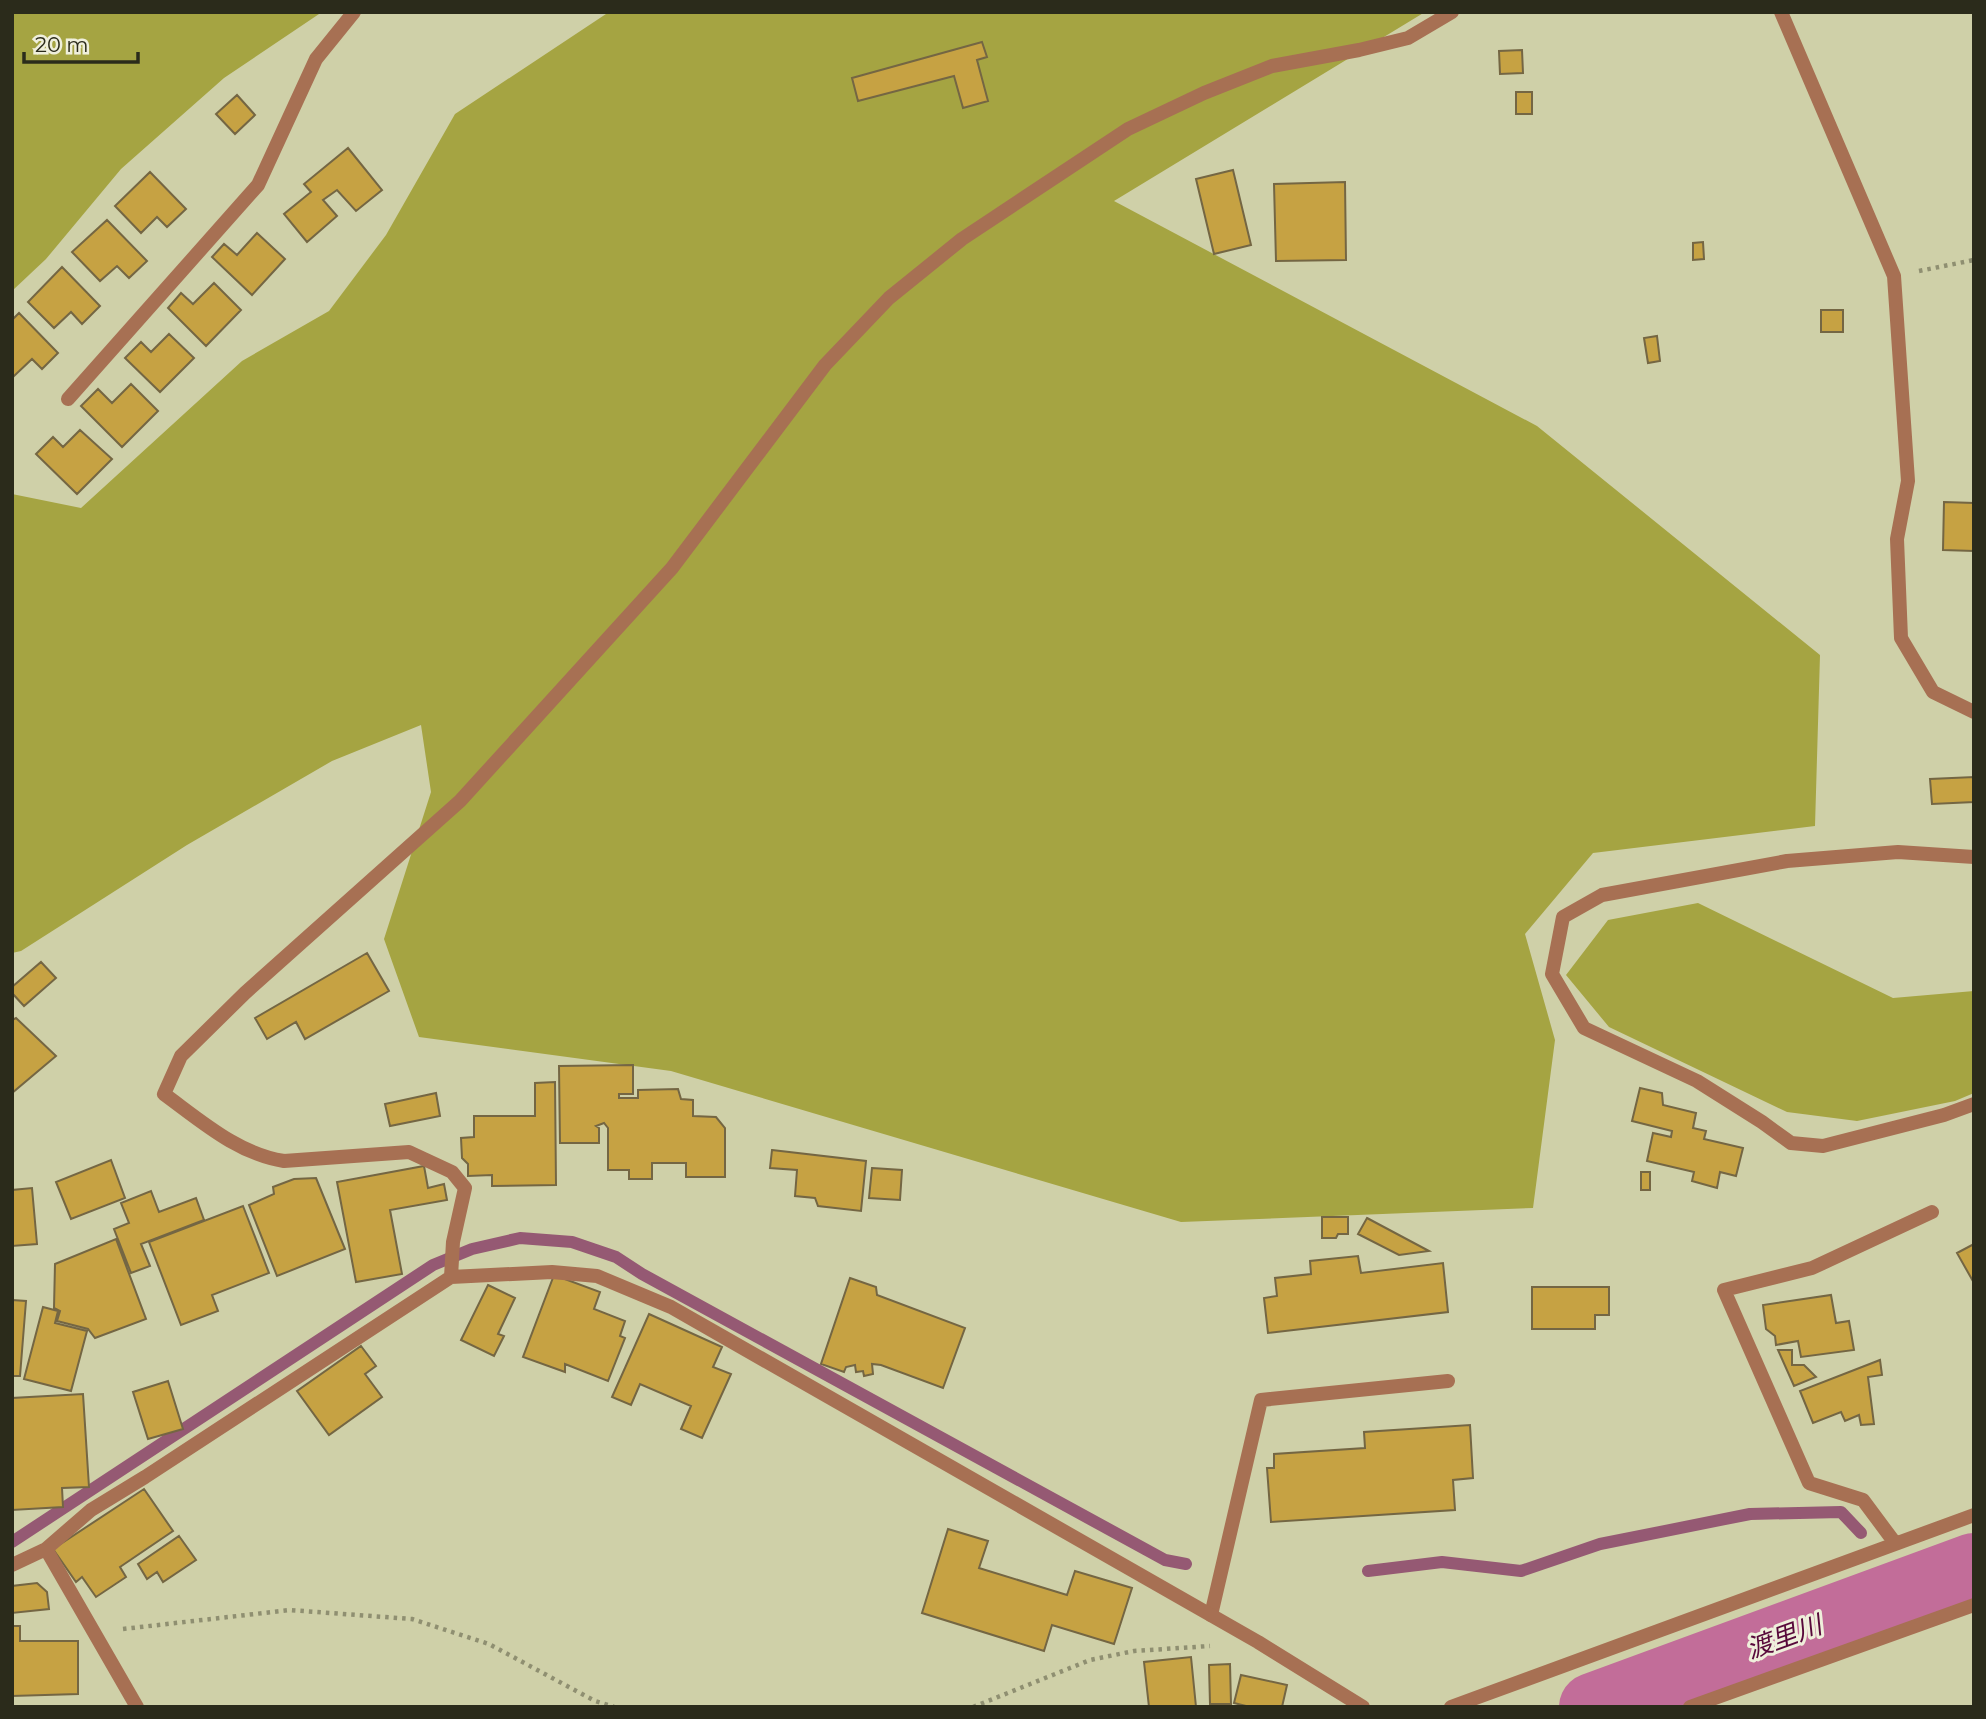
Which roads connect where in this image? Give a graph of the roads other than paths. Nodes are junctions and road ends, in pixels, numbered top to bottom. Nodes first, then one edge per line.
1 (354, 12) edge
2 (1452, 12) edge
3 (1781, 12) edge
4 (68, 399) dead end
5 (1974, 712) edge
6 (1974, 857) edge
7 (1974, 1104) edge
8 (1932, 1212) dead end
9 (451, 1277) junction
10 (1448, 1381) dead end
11 (1974, 1515) edge
12 (1895, 1543) junction
13 (46, 1549) junction
14 (12, 1565) edge
15 (1974, 1605) edge
16 (1211, 1615) junction
17 (137, 1707) edge
18 (1363, 1707) edge
19 (1451, 1707) edge
20 (1690, 1707) edge

1 - 4 street
2 - 9 street
3 - 5 street
6 - 7 street
8 - 12 street
9 - 13 street
9 - 16 street
10 - 16 street
11 - 12 street
12 - 19 street
13 - 14 street
13 - 17 street
15 - 20 street
16 - 18 street

